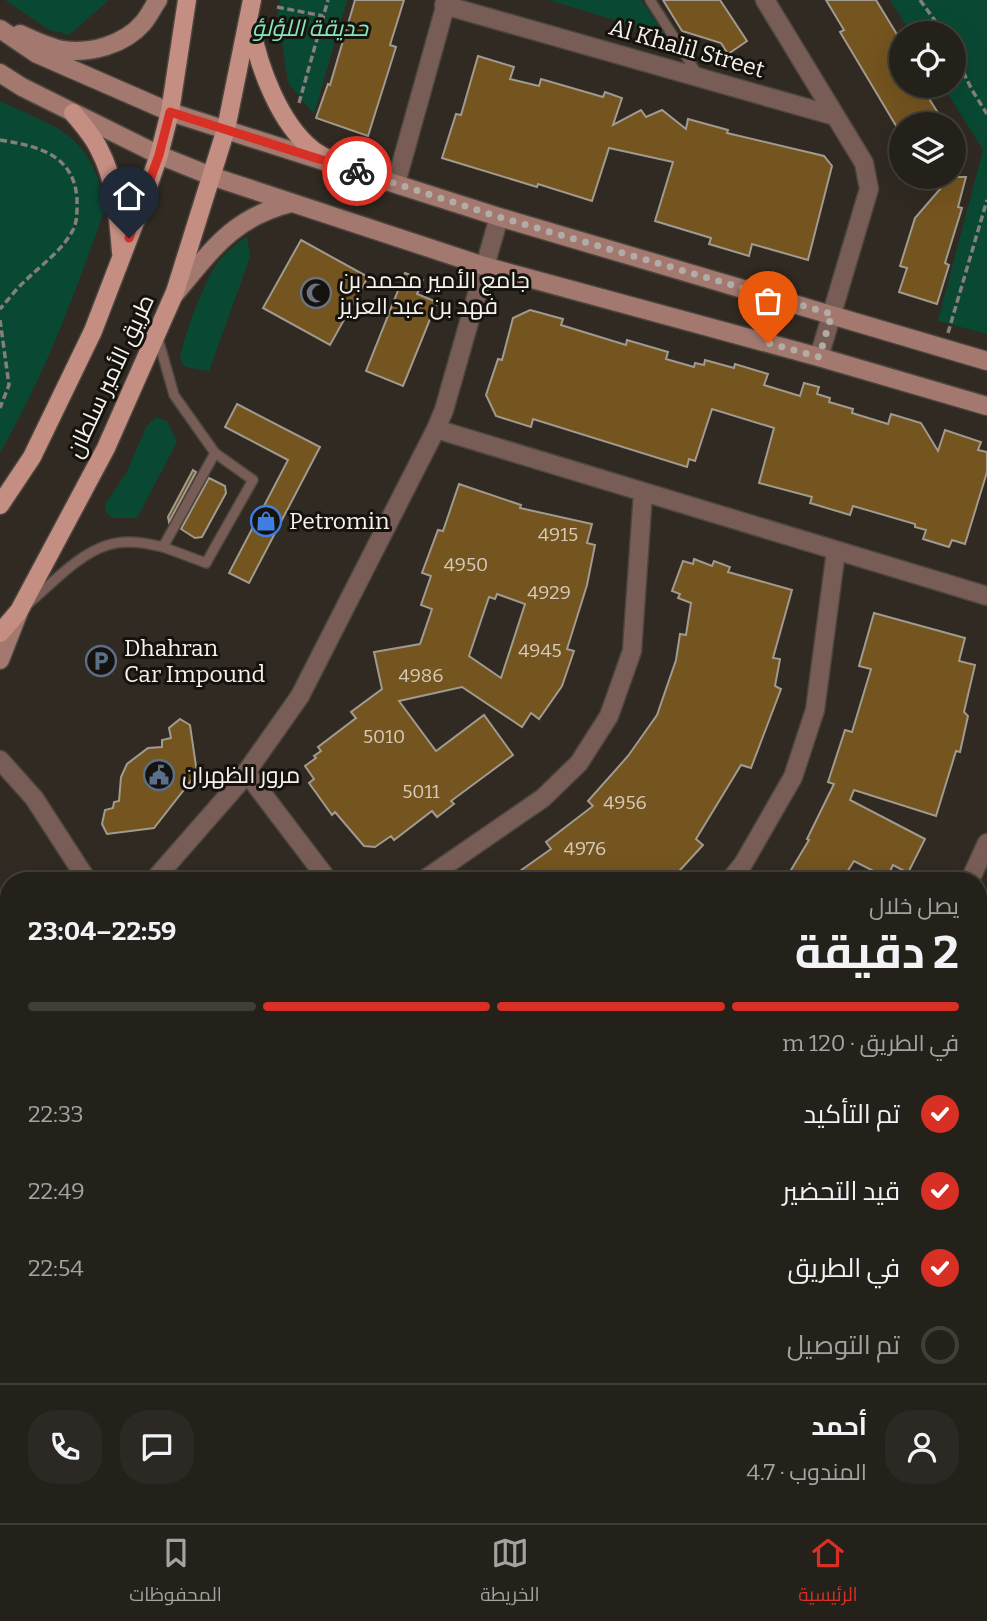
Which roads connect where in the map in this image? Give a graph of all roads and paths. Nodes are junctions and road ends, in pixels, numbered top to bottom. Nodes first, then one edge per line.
1 (158, 0) edge
2 (187, 0) edge
3 (252, 0) edge
4 (328, 0) edge
5 (650, 0) edge
6 (765, 0) edge
7 (920, 0) edge
8 (445, 3) edge
9 (276, 7) dead end
10 (323, 16) junction
11 (249, 19) junction
12 (935, 21) edge
13 (0, 27) edge
14 (0, 73) edge
15 (699, 76) junction
16 (966, 78) edge
17 (299, 103) dead end
18 (170, 112) junction
19 (73, 113) junction
20 (987, 114) edge
21 (835, 116) junction
22 (226, 130) junction
23 (0, 139) edge
24 (159, 155) junction
25 (347, 168) junction
26 (211, 176) junction
27 (397, 184) junction
28 (987, 201) edge
29 (291, 202) junction
30 (499, 217) junction
31 (122, 257) junction
32 (484, 266) junction
33 (174, 295) junction
34 (0, 309) edge
35 (832, 314) junction
36 (0, 320) edge
37 (157, 334) junction
38 (944, 347) junction
39 (819, 357) junction
40 (987, 361) edge
41 (987, 406) edge
42 (0, 408) edge
43 (436, 429) junction
44 (215, 453) junction
45 (643, 493) junction
46 (0, 505) edge
47 (163, 547) junction
48 (836, 551) junction
49 (987, 596) edge
50 (19, 611) junction
51 (0, 633) edge
52 (0, 660) edge
53 (0, 760) edge
54 (246, 772) junction
55 (987, 843) edge
56 (83, 872) edge
57 (161, 872) edge
58 (322, 872) edge
59 (436, 872) edge
60 (736, 872) edge
61 (974, 872) edge

1 - 13 street
2 - 18 main road, طريق الأمير سلطان
3 - 11 main road, طريق الأمير سلطان
4 - 10 path
5 - 15 lane
6 - 21 street
7 - 12 path
8 - 15 street, Al Khalil Street
8 - 27 street
9 - 10 path
10 - 17 path
11 - 22 main road, طريق الأمير سلطان
11 - 25 main road
13 - 18 street
14 - 19 street
15 - 21 street, Al Khalil Street
16 - 20 path
18 - 22 street
18 - 24 main road, طريق الأمير سلطان
19 - 24 street
19 - 31 main road
21 - 35 street
22 - 25 street
22 - 26 main road, طريق الأمير سلطان
23 - 34 path
24 - 26 street
24 - 31 main road, طريق الأمير سلطان
25 - 27 street
26 - 29 street
26 - 33 main road, طريق الأمير سلطان
27 - 30 street
28 - 38 path
29 - 32 street
29 - 33 street
30 - 32 street
30 - 35 street
31 - 46 main road, طريق الأمير سلطان
32 - 39 street
32 - 43 street
33 - 37 main road, طريق الأمير سلطان
35 - 38 street
35 - 39 street
36 - 42 path
37 - 44 lane
37 - 50 main road, طريق الأمير سلطان
38 - 40 street
39 - 41 street
43 - 45 street
43 - 54 street
44 - 47 lane
44 - 47 lane
45 - 48 street
45 - 59 street
47 - 50 lane
48 - 49 street
48 - 60 street
50 - 51 main road, طريق الأمير سلطان
50 - 52 street
53 - 56 street
54 - 57 street
54 - 58 street
55 - 61 street

